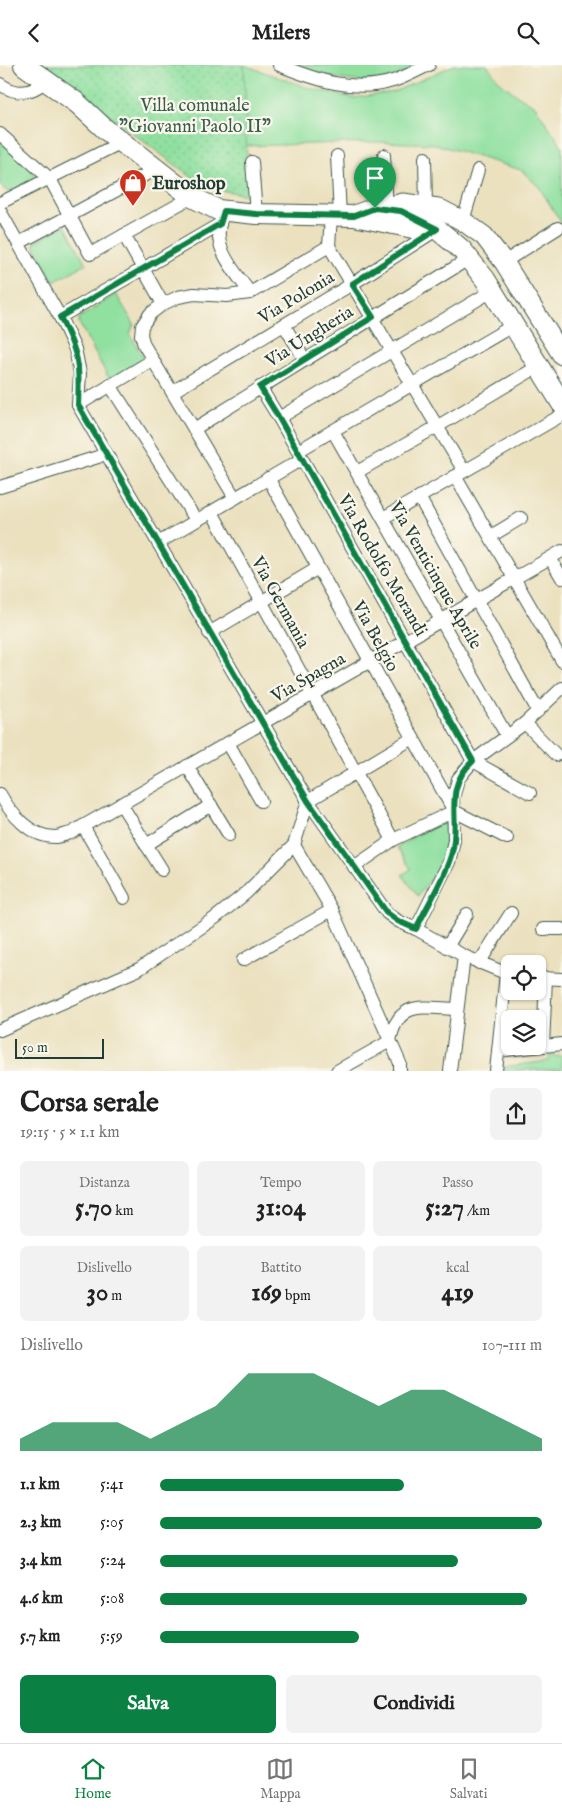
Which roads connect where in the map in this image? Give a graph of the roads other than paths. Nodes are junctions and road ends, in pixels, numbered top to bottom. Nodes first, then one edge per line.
1 (9, 65) edge
2 (24, 65) edge
3 (279, 65) edge
4 (429, 65) edge
5 (0, 84) edge
6 (39, 85) junction
7 (0, 134) edge
8 (122, 142) junction
9 (384, 155) dead end
10 (337, 156) dead end
11 (425, 158) dead end
12 (252, 162) dead end
13 (156, 169) junction
14 (478, 170) dead end
15 (50, 179) junction
16 (192, 197) junction
17 (0, 203) edge
18 (426, 206) junction
19 (0, 211) edge
20 (256, 214) junction
21 (71, 216) junction
22 (342, 216) junction
23 (387, 216) junction
24 (455, 217) junction
25 (222, 218) junction
26 (558, 228) dead end
27 (437, 229) junction
28 (124, 235) junction
29 (19, 243) junction
30 (329, 246) junction
31 (470, 258) junction
32 (504, 262) junction
33 (143, 269) junction
34 (352, 284) junction
35 (492, 291) junction
36 (250, 293) junction
37 (163, 304) junction
38 (60, 317) junction
39 (373, 317) junction
40 (284, 325) junction
41 (514, 325) junction
42 (559, 344) edge
43 (394, 351) junction
44 (153, 360) junction
45 (305, 360) junction
46 (539, 366) junction
47 (413, 384) junction
48 (110, 385) junction
49 (260, 387) junction
50 (172, 392) junction
51 (562, 404) edge
52 (78, 405) junction
53 (562, 415) edge
54 (279, 418) junction
55 (438, 426) junction
56 (194, 429) junction
57 (333, 431) junction
58 (105, 453) junction
59 (300, 455) junction
60 (357, 472) junction
61 (460, 474) junction
62 (268, 479) junction
63 (0, 487) edge
64 (419, 497) junction
65 (235, 498) junction
66 (212, 512) junction
67 (383, 518) junction
68 (521, 518) dead end
69 (196, 521) junction
70 (491, 536) junction
71 (158, 543) junction
72 (562, 551) edge
73 (550, 558) junction
74 (318, 568) junction
75 (562, 578) edge
76 (514, 579) junction
77 (477, 600) junction
78 (261, 602) junction
79 (442, 620) junction
80 (209, 633) junction
81 (406, 641) junction
82 (562, 661) edge
83 (370, 662) junction
84 (562, 688) edge
85 (312, 695) junction
86 (538, 711) junction
87 (524, 723) junction
88 (262, 724) junction
89 (507, 736) junction
90 (413, 738) junction
91 (228, 743) junction
92 (556, 755) dead end
93 (473, 761) junction
94 (187, 766) junction
95 (356, 772) junction
96 (530, 793) dead end
97 (0, 794) edge
98 (261, 801) dead end
99 (308, 801) junction
100 (121, 804) junction
101 (211, 805) junction
102 (454, 811) junction
103 (84, 826) junction
104 (229, 835) dead end
105 (507, 838) dead end
106 (394, 840) junction
107 (146, 845) junction
108 (294, 845) junction
109 (354, 867) junction
110 (162, 871) dead end
111 (124, 898) dead end
112 (332, 910) junction
113 (511, 913) dead end
114 (467, 914) dead end
115 (416, 929) junction
116 (543, 929) dead end
117 (562, 929) edge
118 (447, 947) junction
119 (464, 956) junction
120 (243, 960) dead end
121 (479, 963) junction
122 (501, 971) edge
123 (546, 978) edge
124 (562, 979) edge
125 (505, 1000) edge
126 (457, 1009) junction
127 (2, 1026) edge
128 (390, 1041) junction
129 (562, 1044) edge
130 (546, 1046) edge
131 (498, 1051) junction
132 (501, 1051) edge
133 (404, 1068) edge
134 (337, 1071) edge
135 (450, 1071) edge
136 (496, 1071) edge

1 - 6 main road
2 - 6 main road
3 - 4 street
5 - 6 street
6 - 8 main road
7 - 15 street
8 - 13 main road
8 - 15 street
9 - 23 street
10 - 22 street
11 - 18 street
12 - 20 street
13 - 16 main road
13 - 21 street
14 - 24 street
15 - 17 street
15 - 21 street
16 - 25 main road
16 - 28 street
18 - 23 street
18 - 24 street
19 - 29 street
20 - 22 main road
20 - 25 main road
21 - 28 street
21 - 29 street
22 - 23 main road
22 - 30 street
23 - 27 main road
24 - 27 street
24 - 32 street
25 - 33 street
25 - 36 street
26 - 32 street
27 - 31 main road
27 - 34 street, Via Polonia
28 - 33 street
29 - 38 street
30 - 34 street
30 - 36 street
31 - 35 main road
31 - 39 street, Via Ungheria
32 - 42 street
33 - 37 street
33 - 38 street
34 - 39 street
34 - 40 street, Via Polonia
35 - 41 main road
35 - 43 street
36 - 37 street
37 - 44 street
38 - 52 street
39 - 43 street
39 - 45 street, Via Ungheria
40 - 45 street
40 - 50 street, Via Polonia
41 - 46 main road
41 - 47 street
43 - 47 street
43 - 54 street
44 - 48 street
44 - 50 street
45 - 49 street, Via Ungheria
46 - 51 main road
46 - 55 street
47 - 55 street
47 - 57 street
48 - 52 street
48 - 69 street
49 - 54 street, Via Rodolfo Morandi
49 - 56 street, Via Ungheria
50 - 56 street
52 - 58 street
53 - 61 street
54 - 59 street, Via Rodolfo Morandi
55 - 60 street
55 - 61 street
56 - 65 street
57 - 59 street
57 - 60 street, Via Venticinque Aprile
58 - 63 street
58 - 71 street
59 - 62 street
59 - 81 street, Via Rodolfo Morandi
60 - 67 street, Via Venticinque Aprile
61 - 64 street
61 - 70 street
62 - 65 street
62 - 74 street, Via Belgio
64 - 67 street
64 - 77 street
65 - 66 street
66 - 69 street
66 - 78 street, Via Germania
67 - 79 street, Via Venticinque Aprile
68 - 70 street
69 - 71 street
70 - 76 street
71 - 80 street
72 - 73 street, Via Spagna
73 - 75 street
73 - 76 street, Via Spagna
74 - 78 street
74 - 83 street, Via Belgio
76 - 77 street, Via Spagna
76 - 82 street
77 - 79 street, Via Spagna
77 - 86 street
78 - 80 street
78 - 85 street, Via Germania
79 - 81 street, Via Spagna
79 - 89 street, Via Venticinque Aprile
80 - 88 street
81 - 83 street, Via Spagna
81 - 93 street, Via Rodolfo Morandi
83 - 85 street, Via Spagna
83 - 90 street, Via Belgio
84 - 86 street
85 - 88 street, Via Spagna
85 - 95 street, Via Germania
86 - 87 street
87 - 89 street
87 - 92 street
88 - 91 street, Via Spagna
88 - 99 street
89 - 93 street
90 - 95 street
90 - 102 street, Via Belgio
91 - 94 street, Via Spagna
91 - 98 street
93 - 96 street
93 - 102 street
94 - 100 street, Via Spagna
94 - 101 street
95 - 99 street
95 - 106 street, Via Germania
97 - 103 street, Via Spagna
99 - 108 street
99 - 109 street
100 - 103 street, Via Spagna
100 - 107 street
101 - 104 street
101 - 107 street
102 - 105 street
102 - 106 street
102 - 115 street
103 - 111 street
106 - 109 street
107 - 110 street
108 - 112 street
108 - 127 street
109 - 115 street
112 - 120 street
112 - 128 street
113 - 121 street
114 - 118 street
115 - 118 street
116 - 117 street
118 - 119 street
119 - 121 street
119 - 126 street
121 - 122 street
123 - 124 street
125 - 131 street
126 - 128 street
126 - 135 street
128 - 133 street
128 - 134 street
129 - 130 street
131 - 132 street
131 - 136 street

